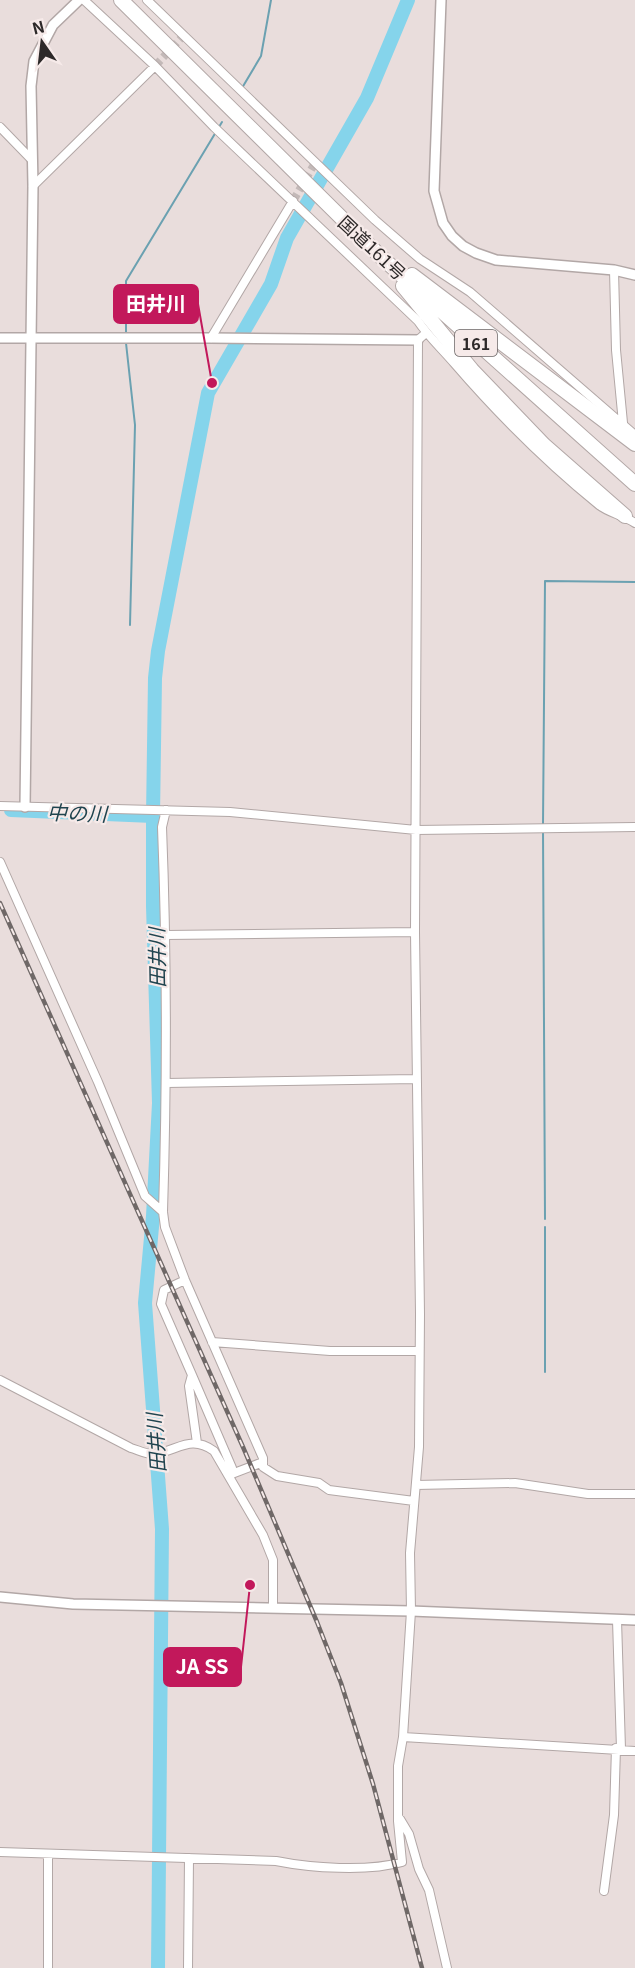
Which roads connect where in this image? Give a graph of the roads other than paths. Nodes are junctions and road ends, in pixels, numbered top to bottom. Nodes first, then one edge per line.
1 (79, 0) edge
2 (84, 0) edge
3 (121, 0) edge
4 (147, 0) edge
5 (441, 0) edge
6 (155, 66) junction
7 (0, 127) edge
8 (32, 160) junction
9 (33, 186) junction
10 (294, 202) junction
11 (380, 256) junction
12 (614, 270) junction
13 (635, 275) edge
14 (422, 337) junction
15 (0, 338) edge
16 (30, 338) junction
17 (211, 338) junction
18 (623, 423) junction
19 (635, 435) edge
20 (635, 444) edge
21 (635, 484) edge
22 (630, 520) edge
23 (0, 806) edge
24 (25, 807) junction
25 (166, 810) junction
26 (635, 827) edge
27 (416, 830) junction
28 (0, 862) edge
29 (415, 932) junction
30 (166, 935) junction
31 (416, 1079) junction
32 (167, 1083) junction
33 (161, 1210) junction
34 (185, 1280) junction
35 (212, 1342) junction
36 (418, 1351) junction
37 (192, 1375) junction
38 (0, 1380) edge
39 (197, 1443) junction
40 (263, 1462) junction
41 (229, 1475) junction
42 (416, 1485) junction
43 (635, 1494) edge
44 (414, 1501) junction
45 (0, 1597) edge
46 (273, 1608) junction
47 (411, 1611) junction
48 (617, 1620) junction
49 (635, 1620) edge
50 (403, 1737) junction
51 (618, 1749) junction
52 (635, 1750) edge
53 (399, 1818) junction
54 (0, 1852) edge
55 (48, 1854) junction
56 (189, 1858) junction
57 (604, 1891) dead end
58 (48, 1968) edge
59 (188, 1968) edge
60 (447, 1968) edge

1 - 8 street
2 - 6 street
3 - 11 highway, 国道161号 / 161
4 - 18 street
5 - 12 street
6 - 9 street
6 - 10 street
7 - 8 street
8 - 9 street
9 - 16 street
10 - 14 street
10 - 17 street
11 - 20 highway
11 - 21 highway, 国道161号 / 161
11 - 22 highway
12 - 13 street
12 - 18 street
14 - 17 street
14 - 22 street
14 - 27 street
15 - 16 street
16 - 17 street
16 - 24 street
18 - 19 street
23 - 24 street
24 - 25 street
25 - 27 street
25 - 30 street
26 - 27 street
27 - 29 street
28 - 33 street
29 - 30 street
29 - 31 street
30 - 32 street
31 - 32 street
31 - 36 street
32 - 33 street
33 - 34 street
34 - 35 street
34 - 37 street
35 - 36 street
35 - 40 street
36 - 42 street
37 - 39 street
37 - 41 street
38 - 39 street
39 - 41 street
40 - 41 street
40 - 44 street
41 - 46 street
42 - 43 street
42 - 44 street
44 - 47 street
45 - 46 street
46 - 47 street
47 - 48 street
47 - 50 street
48 - 49 street
48 - 51 street
50 - 51 street
50 - 53 street
51 - 52 street
51 - 57 street
53 - 56 street
53 - 60 street
54 - 55 street
55 - 56 street
55 - 58 street
56 - 59 street

